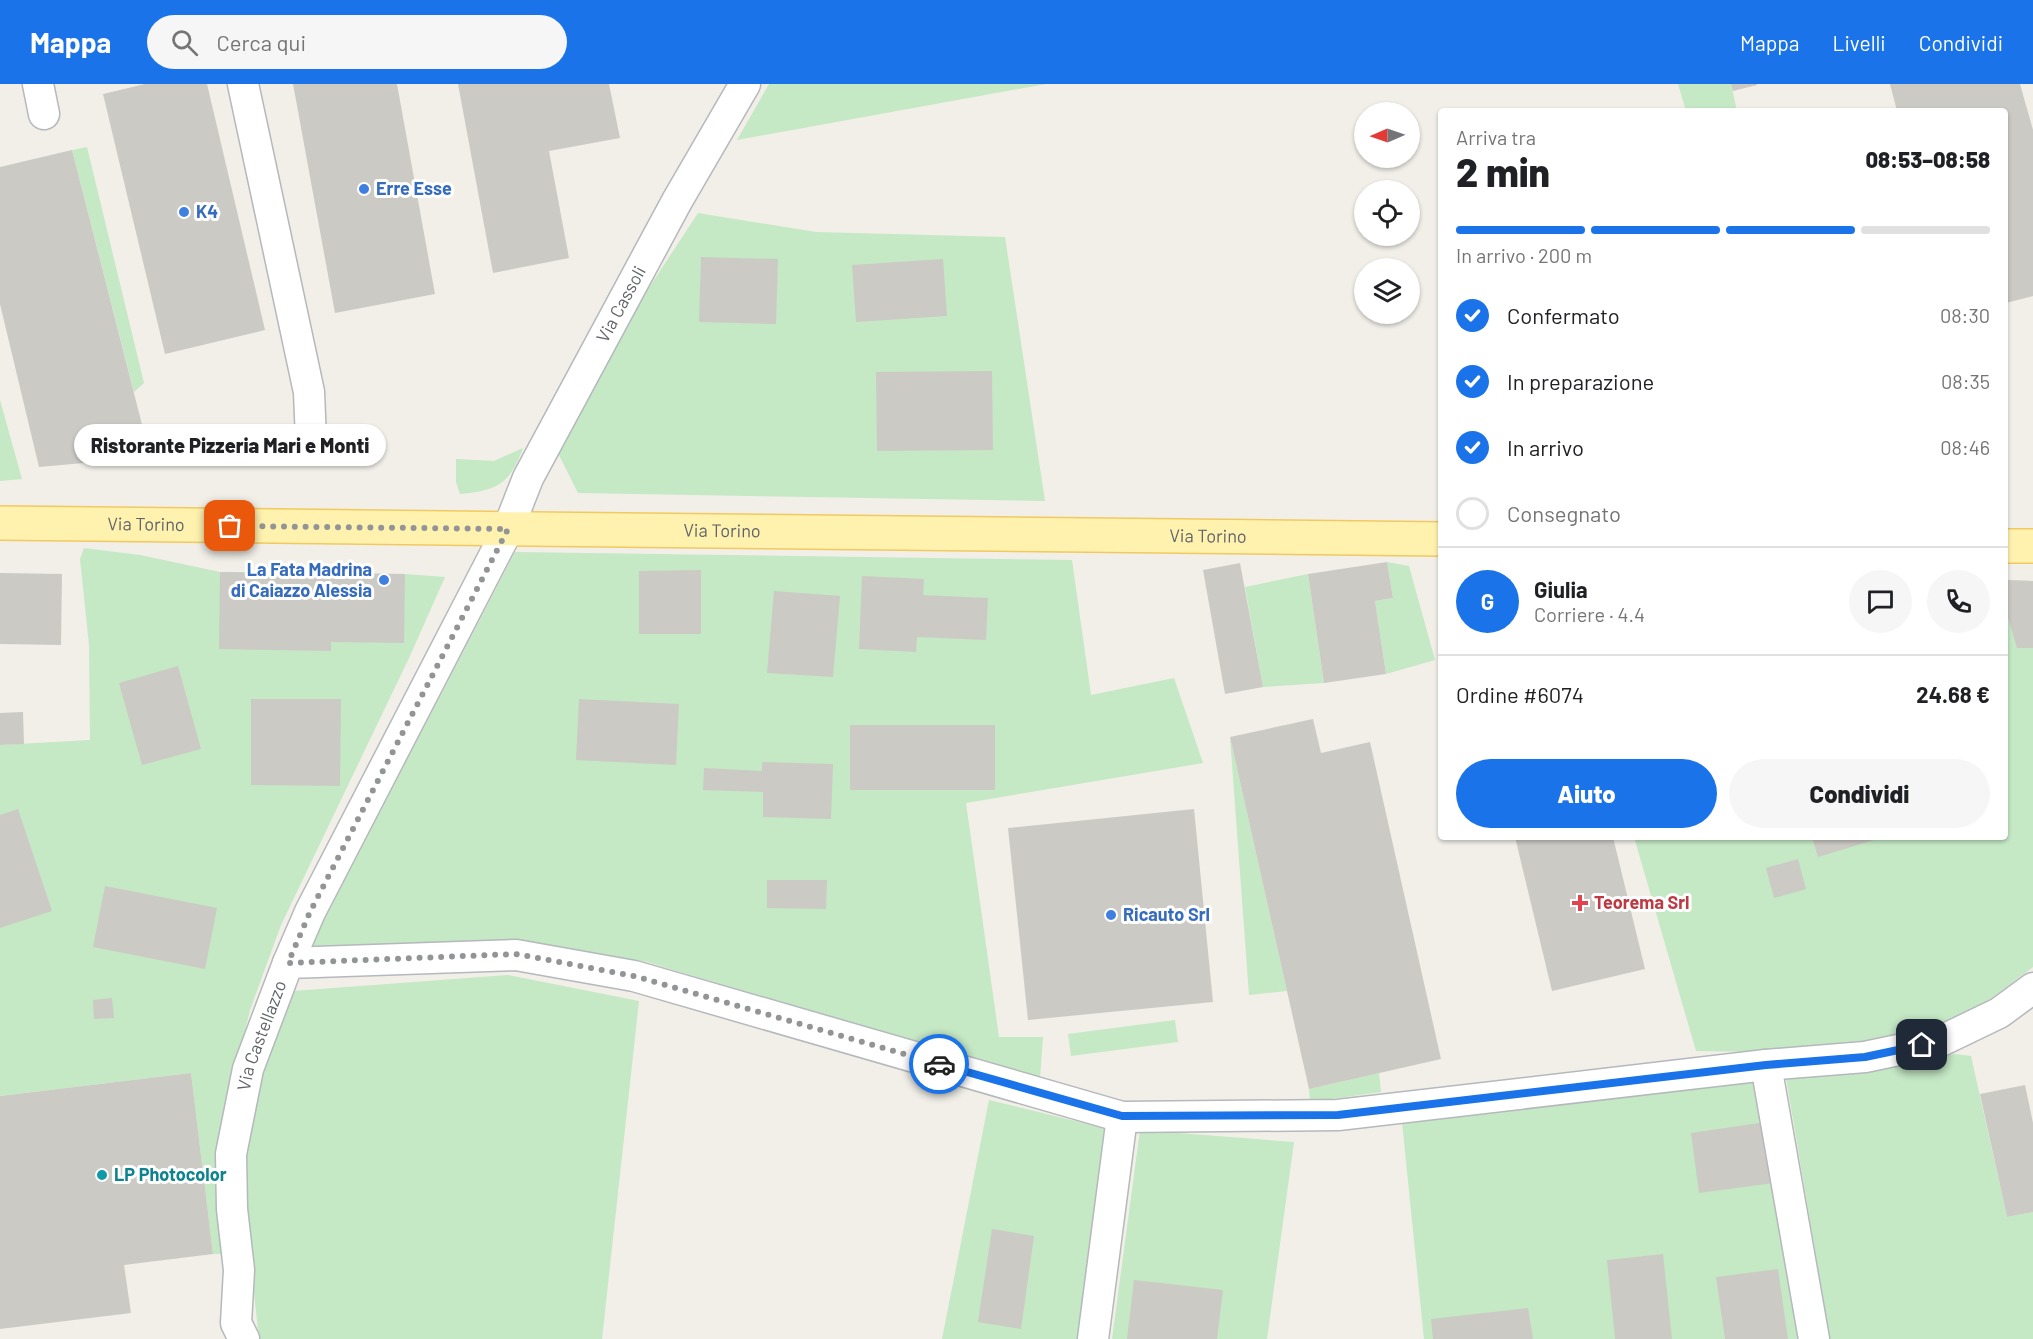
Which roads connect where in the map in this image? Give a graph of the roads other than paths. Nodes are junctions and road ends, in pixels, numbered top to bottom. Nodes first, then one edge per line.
1 (38, 84) edge
2 (243, 84) edge
3 (745, 84) edge
4 (45, 114) dead end
5 (311, 440) dead end
6 (0, 523) edge
7 (508, 529) junction
8 (1438, 539) edge
9 (2008, 546) edge
10 (2033, 546) edge
11 (288, 963) junction
12 (2033, 988) edge
13 (1766, 1065) junction
14 (1122, 1116) junction
15 (244, 1339) edge
16 (1093, 1339) edge
17 (1814, 1339) edge

1 - 4 street
2 - 5 street
3 - 7 street, Via Cassoli
6 - 7 main road, Via Torino
7 - 8 main road, Via Torino
7 - 11 street, Via Castellazzo
9 - 10 main road
11 - 14 street
11 - 15 street, Via Castellazzo
12 - 13 street
13 - 14 street
13 - 17 street
14 - 16 street

